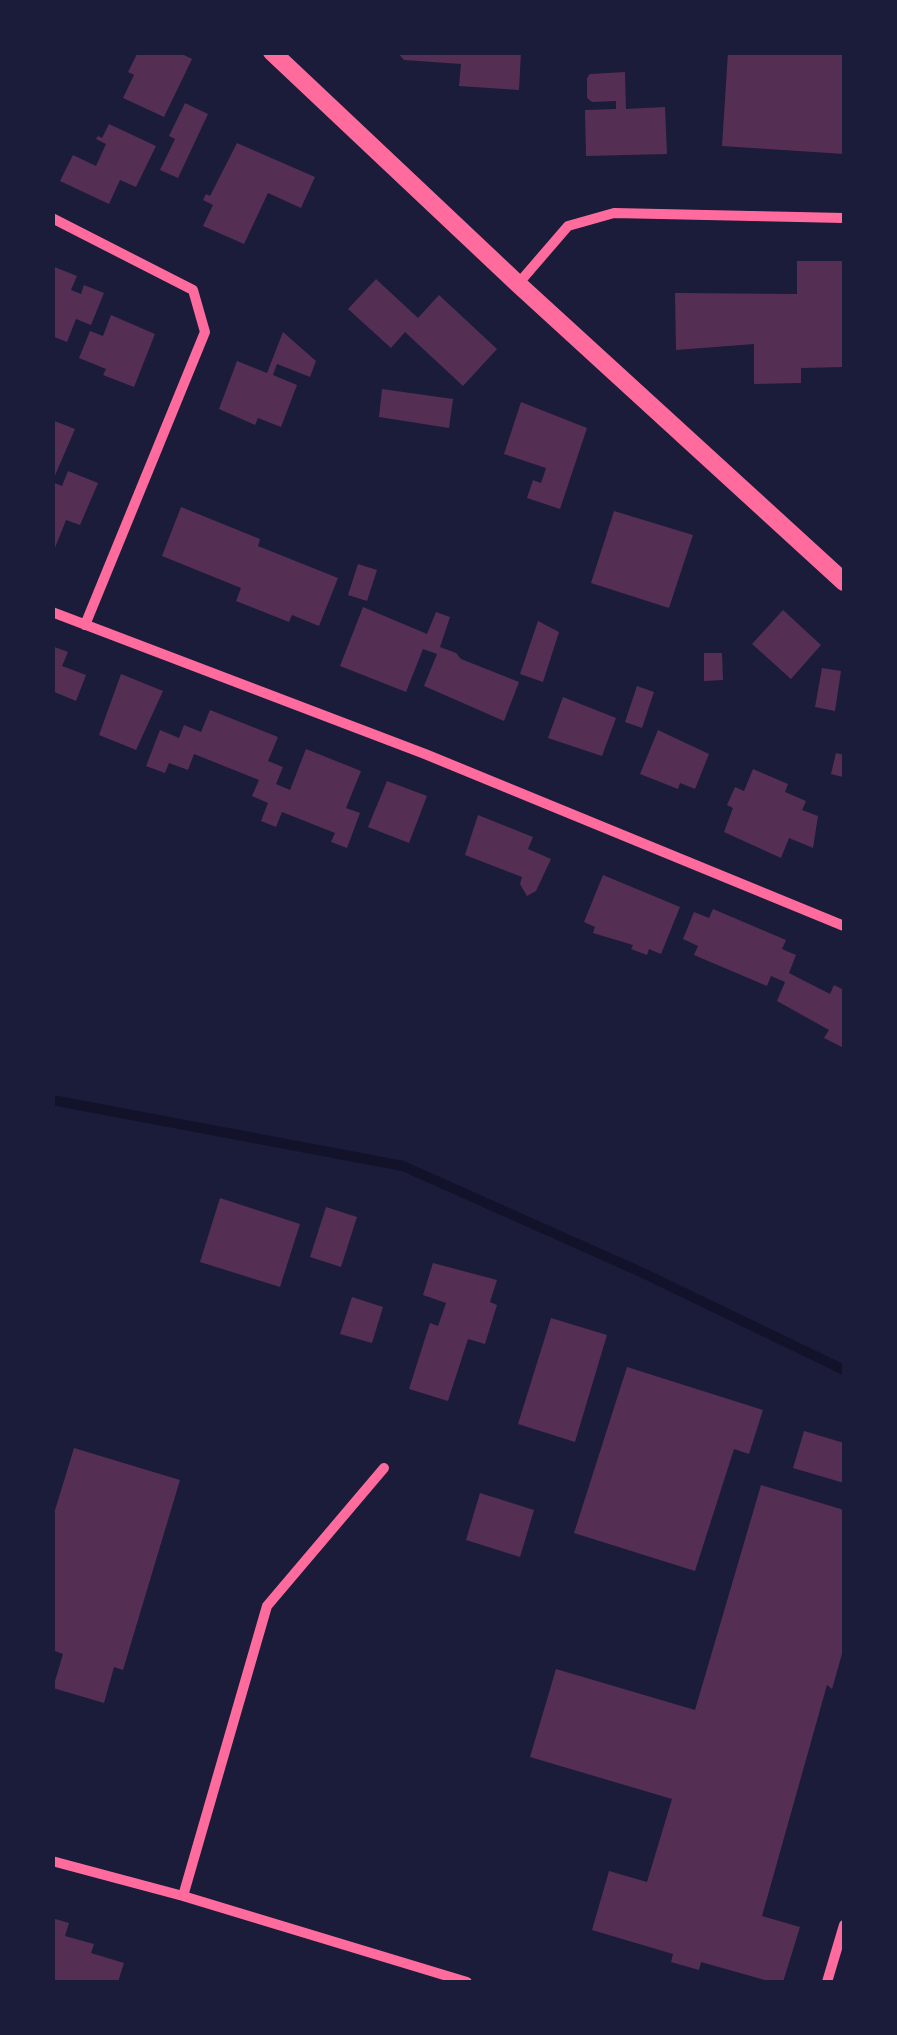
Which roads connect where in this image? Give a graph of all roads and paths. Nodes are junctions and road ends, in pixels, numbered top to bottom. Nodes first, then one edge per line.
1 (272, 52) edge
2 (52, 218) edge
3 (844, 218) edge
4 (518, 284) junction
5 (844, 582) edge
6 (52, 612) edge
7 (86, 626) junction
8 (844, 926) edge
9 (384, 1468) dead end
10 (52, 1861) edge
11 (183, 1896) junction
12 (844, 1925) edge
13 (467, 1982) edge
14 (827, 1982) edge

1 - 4 street
2 - 7 street
3 - 4 street
4 - 5 street
6 - 7 street
7 - 8 street
9 - 11 street
10 - 11 street
11 - 13 street
12 - 14 street

